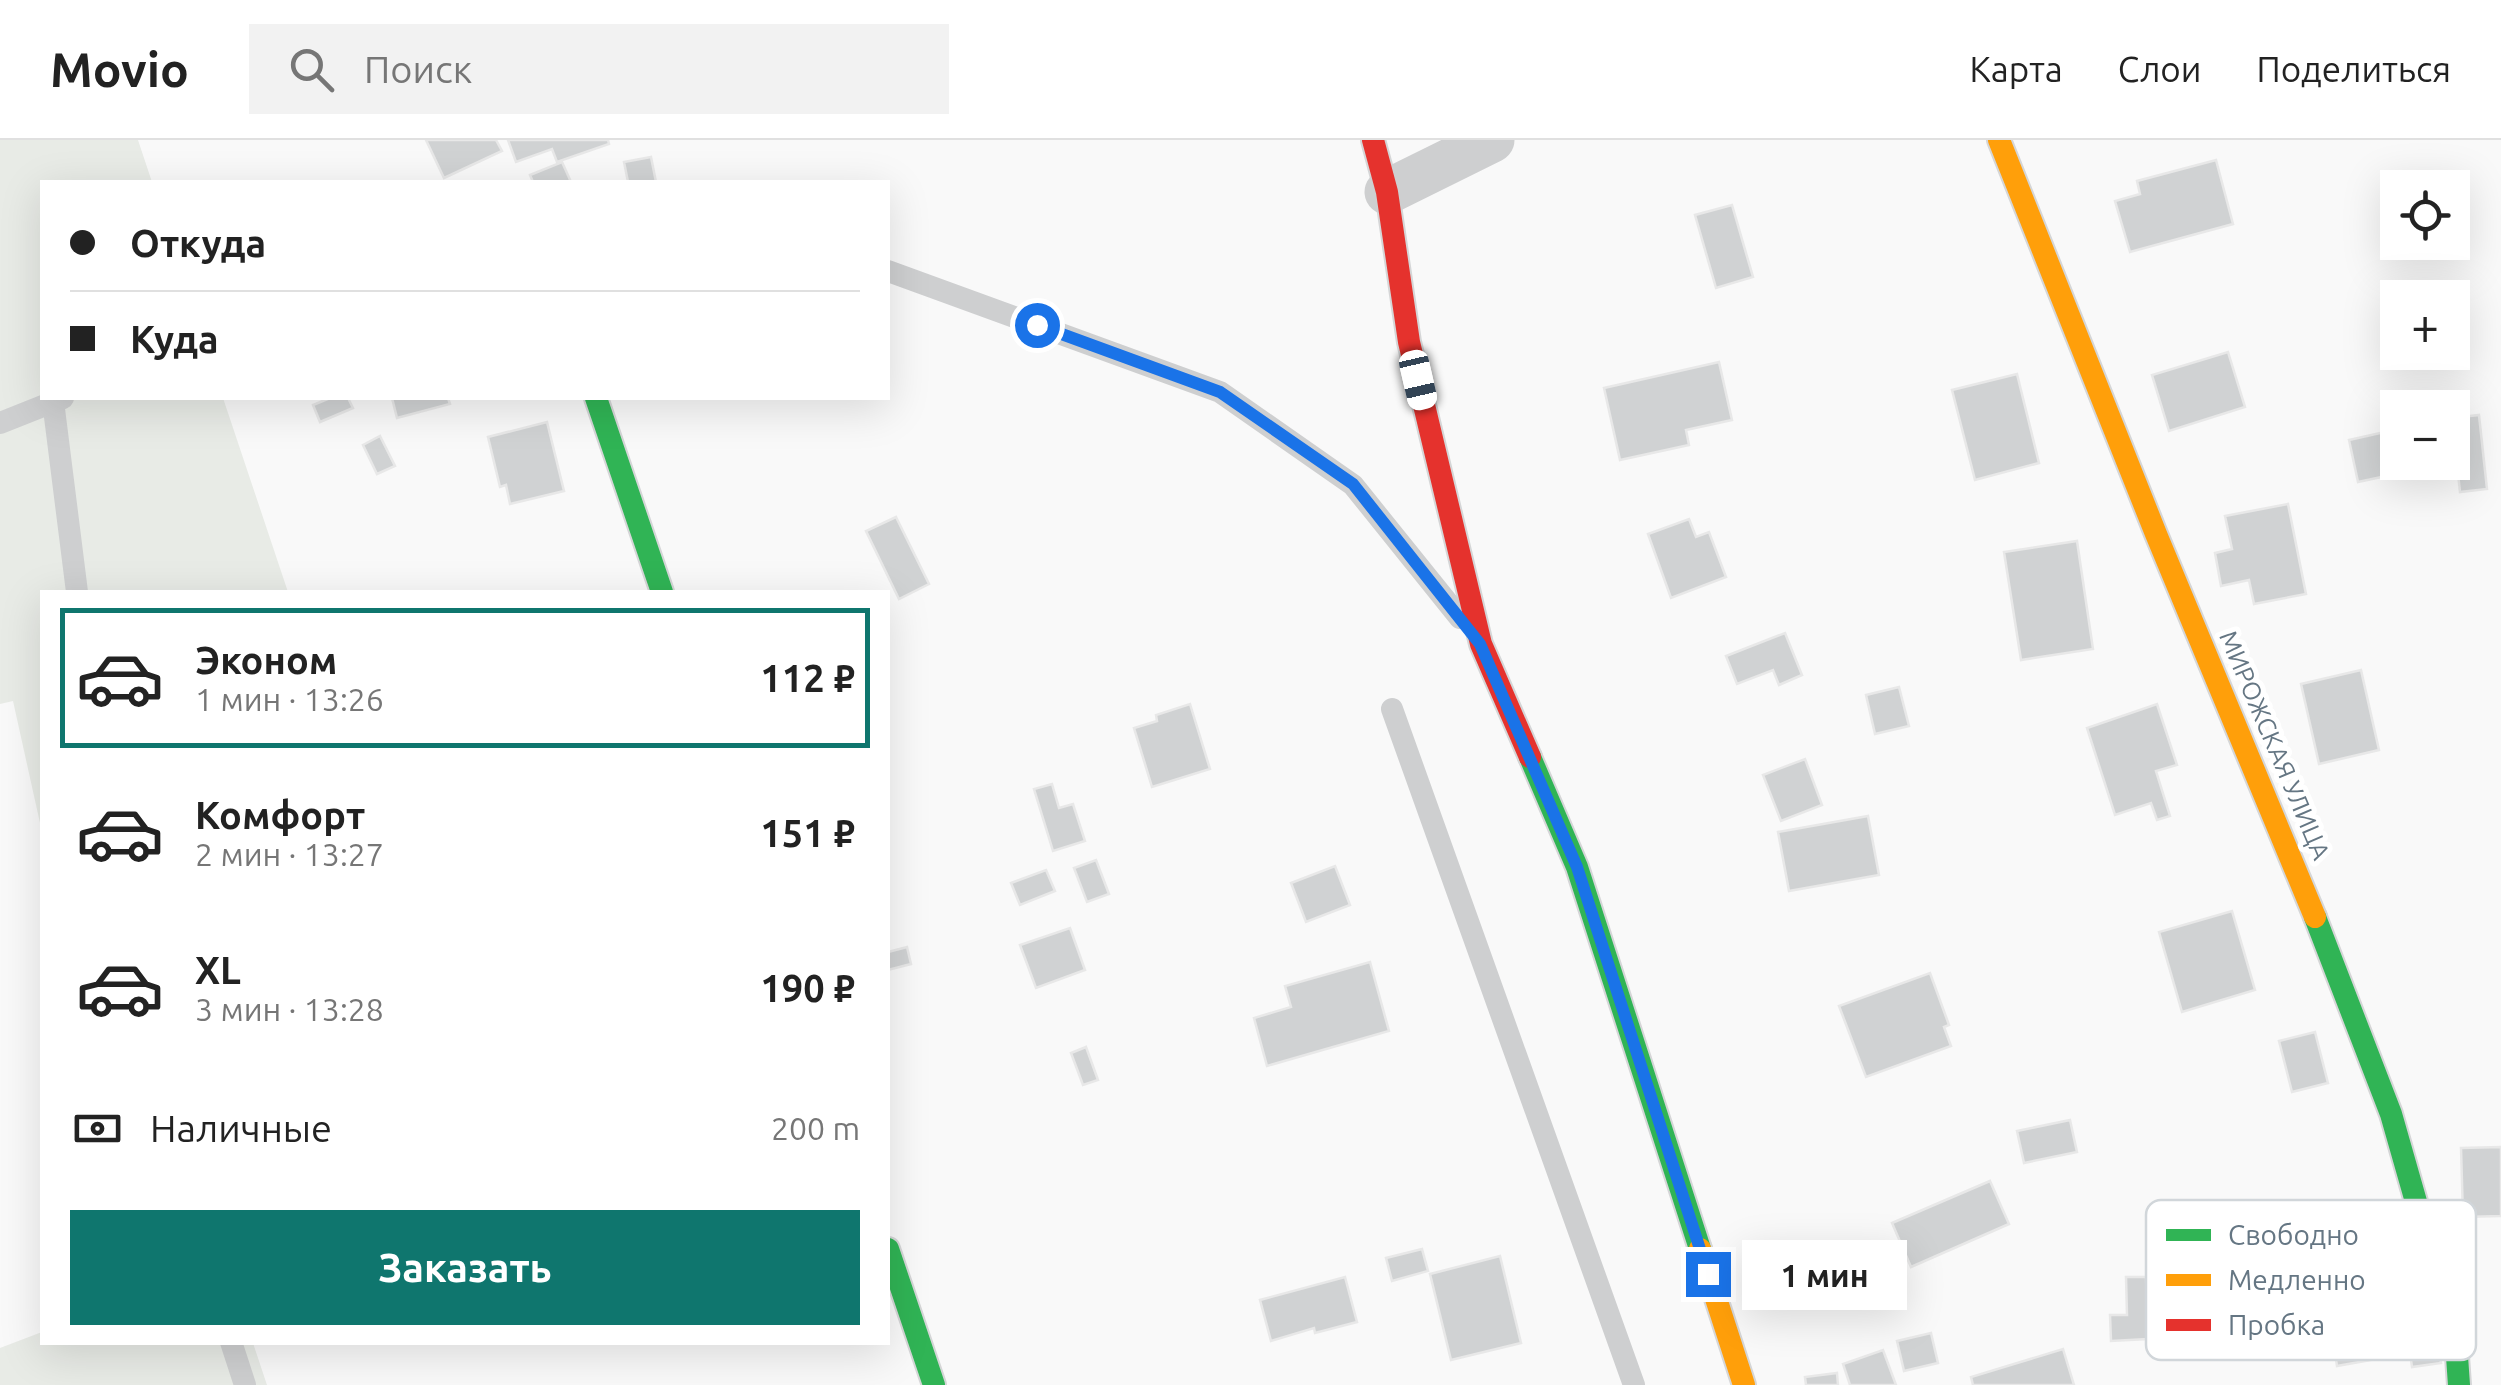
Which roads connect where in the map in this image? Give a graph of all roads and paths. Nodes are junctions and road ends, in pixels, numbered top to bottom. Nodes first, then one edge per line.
1 (1373, 140) edge
2 (1492, 140) edge
3 (1999, 140) edge
4 (1387, 192) junction
5 (890, 272) edge
6 (56, 400) edge
7 (58, 400) edge
8 (597, 400) edge
9 (0, 423) edge
10 (77, 590) edge
11 (661, 590) edge
12 (1480, 644) junction
13 (1392, 709) dead end
14 (2416, 1200) edge
15 (890, 1255) edge
16 (232, 1345) edge
17 (2457, 1360) edge
18 (245, 1385) edge
19 (934, 1385) edge
20 (1634, 1385) edge
21 (1744, 1385) edge
22 (2458, 1385) edge

1 - 4 street
2 - 4 street
3 - 14 street, МИРОЖСКАЯ УЛИЦА
4 - 12 street
5 - 12 lane
6 - 9 lane
7 - 10 lane
8 - 11 street
12 - 21 street
13 - 20 lane
15 - 19 street
16 - 18 lane
17 - 22 street, МИРОЖСКАЯ УЛИЦА

